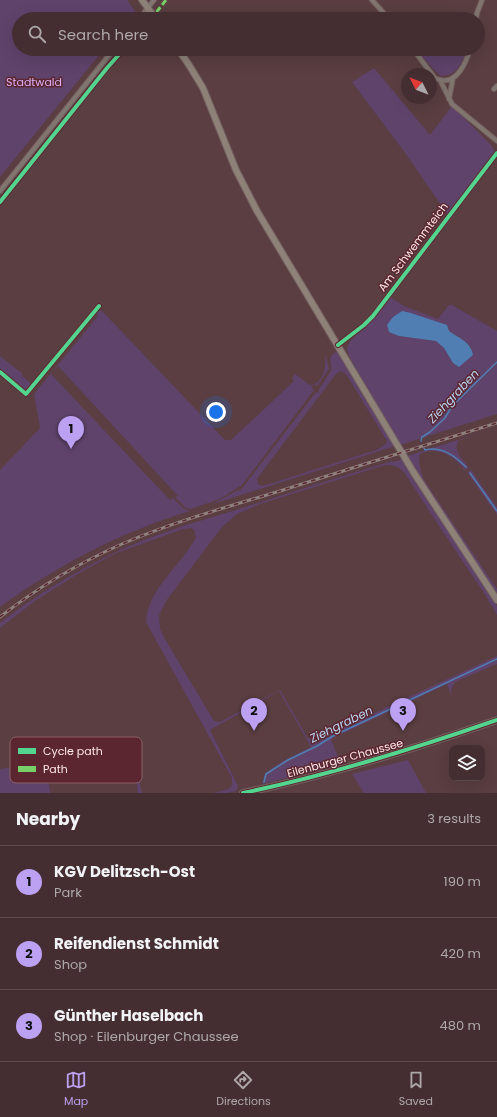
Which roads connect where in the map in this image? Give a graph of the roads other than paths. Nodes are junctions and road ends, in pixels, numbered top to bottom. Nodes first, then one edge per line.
1 (142, 0) edge
2 (154, 0) edge
3 (372, 0) edge
4 (482, 0) edge
5 (148, 8) junction
6 (145, 12) edge
7 (151, 12) edge
8 (382, 12) edge
9 (477, 12) edge
10 (108, 56) edge
11 (183, 56) edge
12 (418, 56) edge
13 (468, 56) edge
14 (453, 78) junction
15 (440, 80) junction
16 (448, 98) junction
17 (497, 141) edge
18 (497, 153) edge
19 (0, 191) edge
20 (100, 306) dead end
21 (338, 345) junction
22 (0, 372) edge
23 (497, 600) edge
24 (497, 720) edge
25 (244, 793) edge

1 - 5 main road
2 - 5 street
3 - 8 street
4 - 9 street
5 - 6 street
5 - 7 main road
10 - 19 street
11 - 21 main road
12 - 15 street
13 - 14 street
14 - 15 street
14 - 16 street
15 - 16 street
16 - 17 street
18 - 21 street, Am Schwemmteich
20 - 22 street
21 - 23 main road
24 - 25 main road, Eilenburger Chaussee

